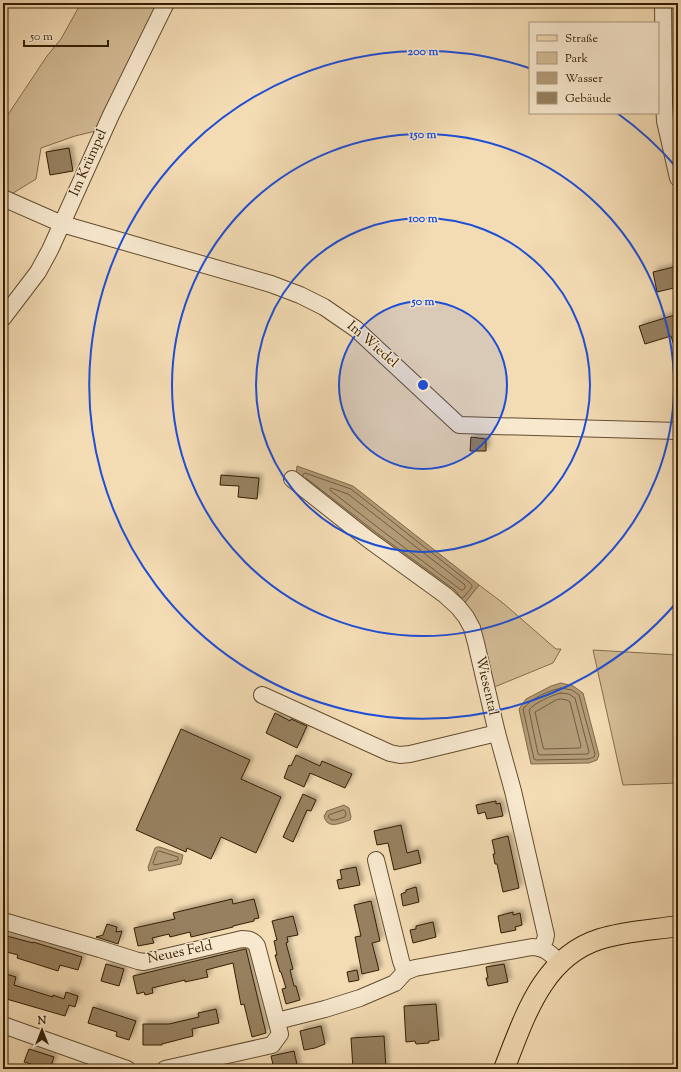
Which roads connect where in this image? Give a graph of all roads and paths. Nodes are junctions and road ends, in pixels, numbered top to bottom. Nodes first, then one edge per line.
1 (166, 3) edge
2 (663, 3) edge
3 (678, 178) edge
4 (3, 198) edge
5 (62, 224) junction
6 (3, 318) edge
7 (678, 430) edge
8 (292, 479) dead end
9 (262, 695) dead end
10 (497, 733) junction
11 (376, 860) dead end
12 (3, 921) edge
13 (678, 926) edge
14 (541, 948) junction
15 (560, 963) junction
16 (405, 972) junction
17 (277, 1021) junction
18 (3, 1025) edge
19 (127, 1069) edge
20 (165, 1069) edge
21 (504, 1069) edge

1 - 5 street, Im Krümpel
2 - 3 street
4 - 5 street, Im Wiedel
5 - 6 street, Im Krümpel
5 - 7 street, Im Wiedel
8 - 10 street, Wiesental
9 - 10 street
10 - 14 street, Wiesental
11 - 16 street
12 - 17 street, Neues Feld
13 - 15 main road
14 - 15 street
14 - 16 street
15 - 21 main road
16 - 17 street
17 - 20 street, Neues Feld
18 - 19 street

